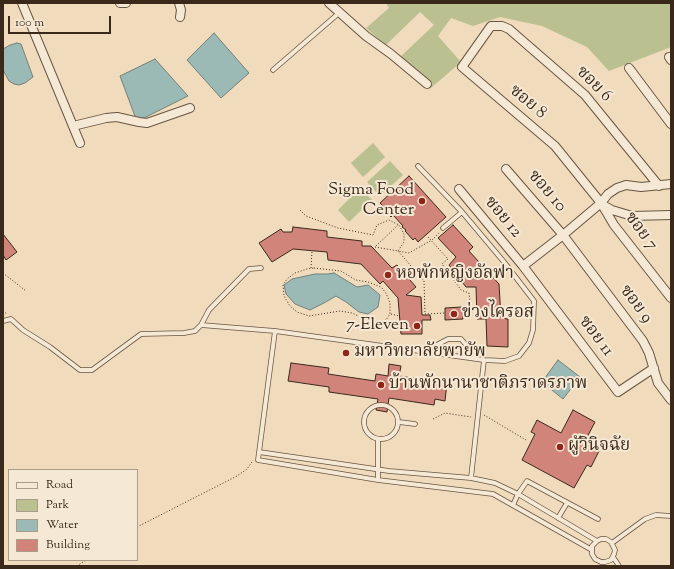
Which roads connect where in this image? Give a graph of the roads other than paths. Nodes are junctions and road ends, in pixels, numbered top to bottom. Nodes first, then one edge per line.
1 (22, 3) edge
2 (120, 3) edge
3 (126, 3) edge
4 (179, 3) edge
5 (329, 3) edge
6 (339, 12) junction
7 (180, 16) dead end
8 (491, 26) joint
9 (629, 68) dead end
10 (273, 70) dead end
11 (427, 84) dead end
12 (190, 108) dead end
13 (671, 124) edge
14 (73, 126) junction
15 (80, 143) dead end
16 (418, 166) dead end
17 (506, 169) dead end
18 (671, 184) edge
19 (659, 186) junction
20 (459, 189) dead end
21 (600, 203) junction
22 (462, 212) junction
23 (671, 215) edge
24 (443, 228) road end
25 (563, 235) junction
26 (523, 266) junction
27 (261, 268) dead end
28 (671, 298) edge
29 (3, 321) edge
30 (201, 325) junction
31 (275, 331) junction
32 (427, 352) junction
33 (476, 359) junction
34 (484, 360) junction
35 (654, 368) junction
36 (671, 400) edge
37 (399, 422) junction
38 (415, 424) dead end
39 (378, 440) junction
40 (259, 452) junction
41 (379, 469) junction
42 (471, 478) junction
43 (378, 480) junction
44 (518, 494) junction
45 (567, 503) junction
46 (513, 505) junction
47 (671, 516) edge
48 (558, 518) junction
49 (598, 519) dead end
50 (597, 541) junction
51 (612, 543) junction
52 (592, 550) junction
53 (613, 557) junction
54 (606, 564) edge
55 (619, 566) edge

1 - 14 street
2 - 3 street
4 - 7 street
5 - 6 street
6 - 10 lane
6 - 11 street
8 - 19 street, ซอย 6
8 - 21 street, ซอย 8
9 - 13 street
12 - 14 street
14 - 15 street
16 - 22 lane
17 - 25 street, ซอย 10
18 - 19 street
19 - 21 street
20 - 26 street, ซอย 12
21 - 23 street
21 - 25 street
21 - 28 street, ซอย 7
22 - 24 lane
22 - 34 lane
25 - 26 street
25 - 35 street, ซอย 9
26 - 35 street, ซอย 11
27 - 30 lane
29 - 30 lane
30 - 31 lane
31 - 32 lane
31 - 40 lane
32 - 33 lane
32 - 33 lane
33 - 34 lane
34 - 42 lane
35 - 36 street, ซอย 9
37 - 38 lane
37 - 39 lane
37 - 39 lane
39 - 41 lane
40 - 41 lane
40 - 43 lane
41 - 42 lane
41 - 43 lane
42 - 44 lane
43 - 46 lane
44 - 45 lane
44 - 46 lane
44 - 48 lane
45 - 48 lane
45 - 49 lane
46 - 52 lane
47 - 51 lane
48 - 50 lane
50 - 51 lane
50 - 52 lane
51 - 53 lane
52 - 54 lane
53 - 54 lane
53 - 55 lane

